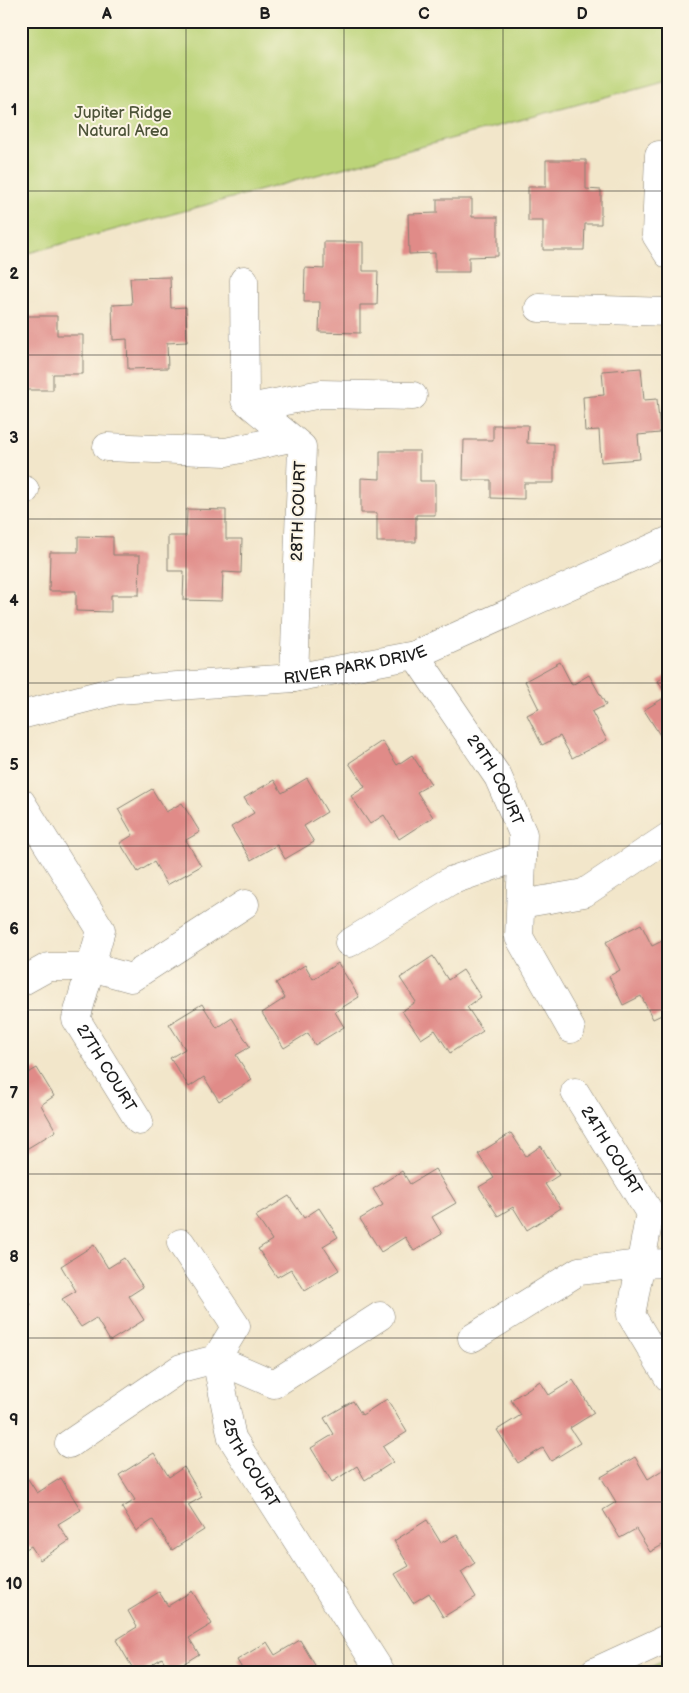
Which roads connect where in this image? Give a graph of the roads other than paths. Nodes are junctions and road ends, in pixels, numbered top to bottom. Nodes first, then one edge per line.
1 (659, 155) dead end
2 (668, 254) edge
3 (244, 280) dead end
4 (540, 308) dead end
5 (668, 312) edge
6 (413, 396) dead end
7 (254, 407) junction
8 (290, 438) junction
9 (107, 447) dead end
10 (668, 541) edge
11 (415, 655) junction
12 (294, 678) junction
13 (21, 715) edge
14 (21, 802) edge
15 (668, 837) edge
16 (522, 856) junction
17 (245, 904) dead end
18 (521, 904) junction
19 (349, 943) dead end
20 (91, 967) junction
21 (21, 982) edge
22 (571, 1029) dead end
23 (574, 1092) dead end
24 (139, 1121) dead end
25 (181, 1243) dead end
26 (641, 1264) junction
27 (668, 1264) edge
28 (380, 1316) dead end
29 (472, 1338) dead end
30 (216, 1359) junction
31 (668, 1377) edge
32 (69, 1444) dead end
33 (668, 1638) edge
34 (381, 1672) edge
35 (594, 1672) edge

1 - 2 street
3 - 7 street, 28TH COURT
4 - 5 street
6 - 7 street
7 - 8 street, 28TH COURT
8 - 9 street
8 - 12 street, 28TH COURT
10 - 11 street, RIVER PARK DRIVE
11 - 12 street, RIVER PARK DRIVE
11 - 16 street, 29TH COURT
12 - 13 street, RIVER PARK DRIVE
14 - 20 street, 27TH COURT
15 - 18 street
16 - 18 street, 29TH COURT
16 - 19 street
17 - 20 street
18 - 22 street, 29TH COURT
20 - 21 street
20 - 24 street, 27TH COURT
23 - 26 street, 24TH COURT
25 - 30 street
26 - 27 street
26 - 29 street
26 - 31 street, 24TH COURT
28 - 30 street
30 - 32 street
30 - 34 street, 25TH COURT
33 - 35 street

